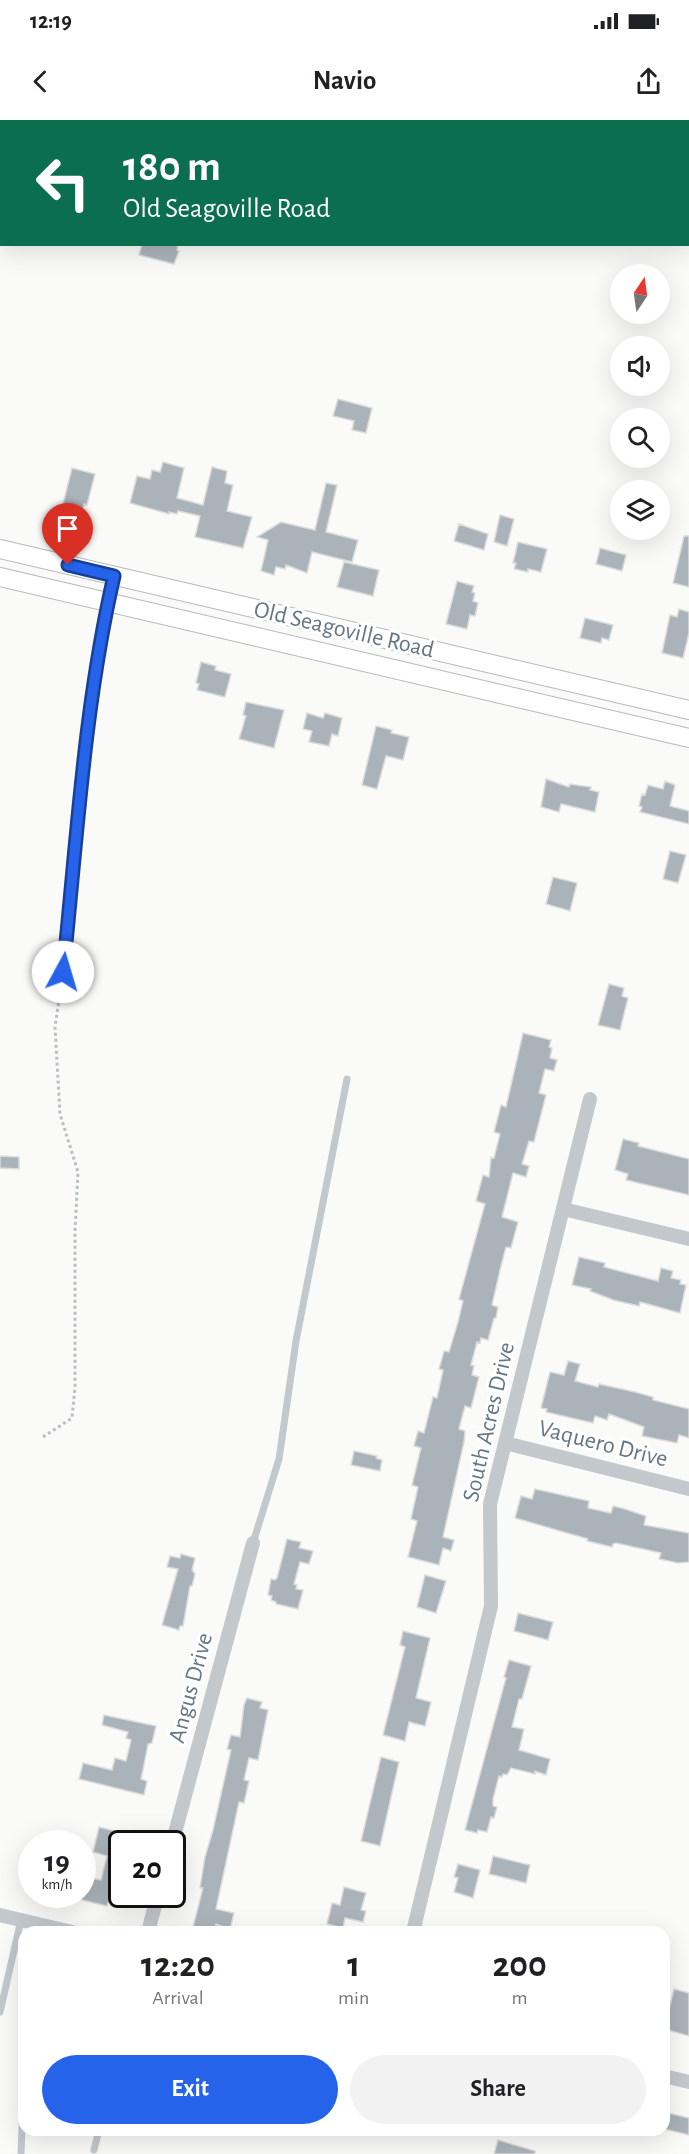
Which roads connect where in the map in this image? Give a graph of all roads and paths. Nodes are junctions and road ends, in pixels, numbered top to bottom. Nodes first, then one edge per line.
1 (0, 549) edge
2 (114, 576) junction
3 (0, 577) edge
4 (107, 602) junction
5 (323, 625) junction
6 (316, 651) junction
7 (689, 710) edge
8 (689, 738) edge
9 (63, 972) joint
10 (347, 1079) dead end
11 (590, 1099) dead end
12 (562, 1209) junction
13 (689, 1239) edge
14 (43, 1437) dead end
15 (505, 1443) junction
16 (689, 1489) edge
17 (253, 1543) joint
18 (176, 1830) edge
19 (154, 1908) edge
20 (0, 1915) edge
21 (21, 1920) junction
22 (20, 1926) edge
23 (46, 1926) edge
24 (150, 1926) edge
25 (414, 1926) edge
26 (18, 1933) edge
27 (0, 2012) edge
28 (670, 2077) edge
29 (689, 2082) edge
30 (22, 2136) edge
31 (98, 2136) edge
32 (94, 2150) dead end
33 (21, 2154) edge

1 - 2 main road, Old Seagoville Road
2 - 4 main road
2 - 5 main road, Old Seagoville Road
3 - 4 main road, Old Seagoville Road
4 - 6 main road, Old Seagoville Road
4 - 9 lane
5 - 6 main road
5 - 7 main road, Old Seagoville Road
6 - 8 main road, Old Seagoville Road
9 - 14 path
10 - 17 lane
11 - 12 street, South Acres Drive
12 - 13 street
12 - 15 street, South Acres Drive
15 - 16 street, Vaquero Drive
15 - 25 street, South Acres Drive
17 - 18 street, Angus Drive
19 - 24 street
20 - 21 street
21 - 22 lane
21 - 23 street
26 - 27 lane
28 - 29 street
30 - 33 lane
31 - 32 lane

